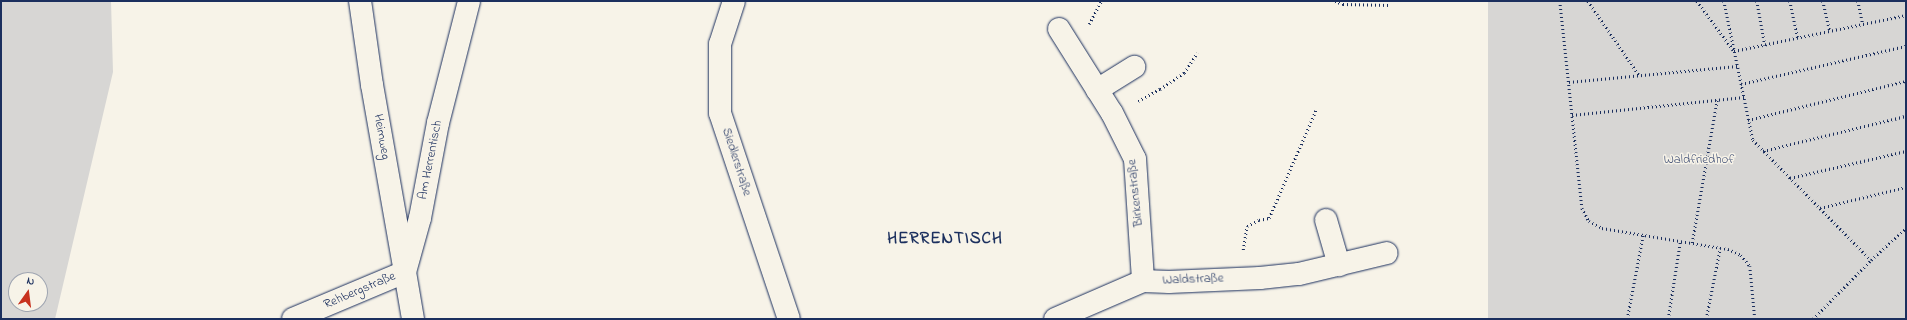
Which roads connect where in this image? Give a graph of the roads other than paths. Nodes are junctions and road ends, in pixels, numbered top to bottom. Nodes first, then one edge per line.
1 (360, 1) edge
2 (469, 1) edge
3 (734, 1) edge
4 (1059, 29) dead end
5 (1134, 67) dead end
6 (1097, 90) junction
7 (1326, 220) dead end
8 (1387, 253) dead end
9 (1338, 265) junction
10 (405, 272) junction
11 (1143, 280) junction
12 (293, 319) edge
13 (413, 319) edge
14 (789, 319) edge
15 (1055, 319) edge

1 - 10 street, Heimweg
2 - 10 street, Am Herrentisch
3 - 14 street, Siedlerstraße
4 - 6 street, Birkenstraße
5 - 6 street
6 - 11 street, Birkenstraße
7 - 9 street
8 - 9 street, Waldstraße
9 - 11 street, Waldstraße
10 - 12 street, Rehbergstraße
10 - 13 street, Am Herrentisch
11 - 15 street, Waldstraße

